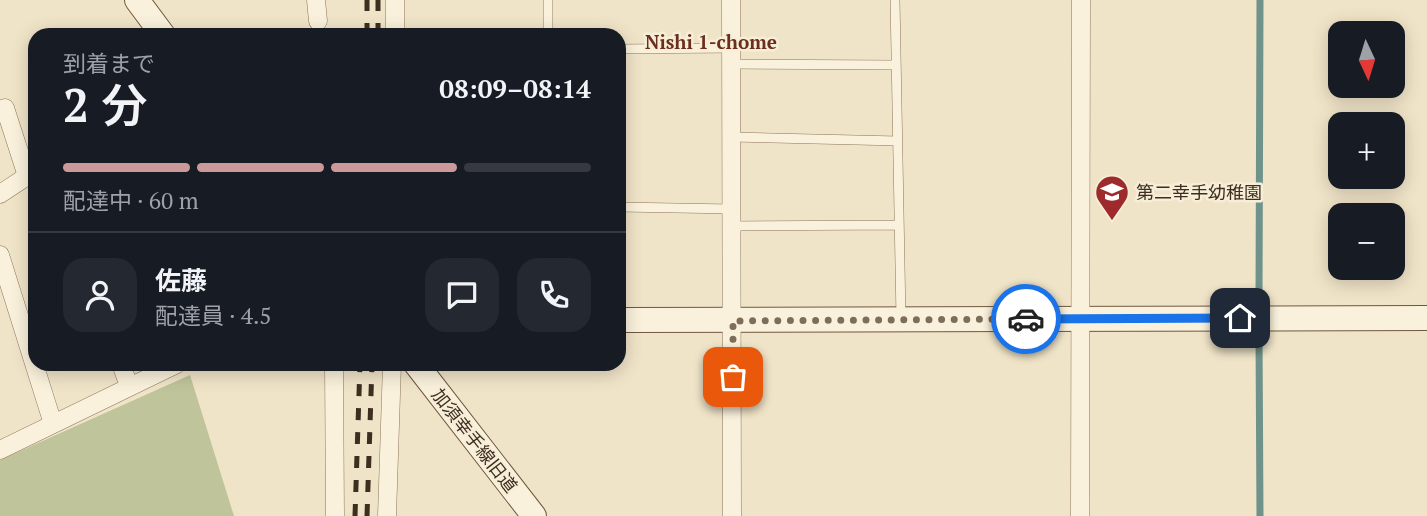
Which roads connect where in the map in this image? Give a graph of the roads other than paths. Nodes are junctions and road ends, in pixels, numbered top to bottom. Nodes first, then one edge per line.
1 (316, 0) edge
2 (395, 0) edge
3 (548, 0) edge
4 (732, 0) edge
5 (895, 0) edge
6 (1081, 0) edge
7 (144, 3) edge
8 (318, 22) dead end
9 (159, 28) edge
10 (395, 28) edge
11 (548, 28) edge
12 (626, 49) edge
13 (732, 56) junction
14 (896, 65) junction
15 (0, 110) edge
16 (732, 138) junction
17 (898, 141) junction
18 (28, 166) edge
19 (28, 176) edge
20 (0, 194) edge
21 (626, 208) edge
22 (732, 217) junction
23 (899, 225) junction
24 (0, 255) edge
25 (1427, 318) edge
26 (1080, 319) junction
27 (626, 320) edge
28 (901, 320) junction
29 (733, 321) junction
30 (28, 344) edge
31 (36, 371) edge
32 (124, 371) edge
33 (162, 371) edge
34 (334, 371) edge
35 (392, 371) edge
36 (421, 371) edge
37 (129, 386) junction
38 (53, 424) junction
39 (0, 450) edge
40 (335, 516) edge
41 (387, 516) edge
42 (534, 516) edge
43 (732, 516) edge
44 (1080, 516) edge

1 - 8 street
2 - 10 street
3 - 11 lane
4 - 13 street
5 - 14 lane
6 - 26 street
7 - 9 street
12 - 13 lane
13 - 14 lane
13 - 16 street
14 - 17 lane
15 - 18 street
16 - 17 lane
16 - 22 street
17 - 23 lane
19 - 20 street
21 - 22 lane
22 - 23 lane
22 - 29 street
23 - 28 lane
24 - 30 street
25 - 26 street
26 - 28 street
26 - 44 street
27 - 29 street
28 - 29 street
29 - 43 street
31 - 38 street
32 - 37 street
33 - 37 street
34 - 40 street
35 - 41 street
36 - 42 street, 加須幸手線旧道
37 - 38 street
38 - 39 street

